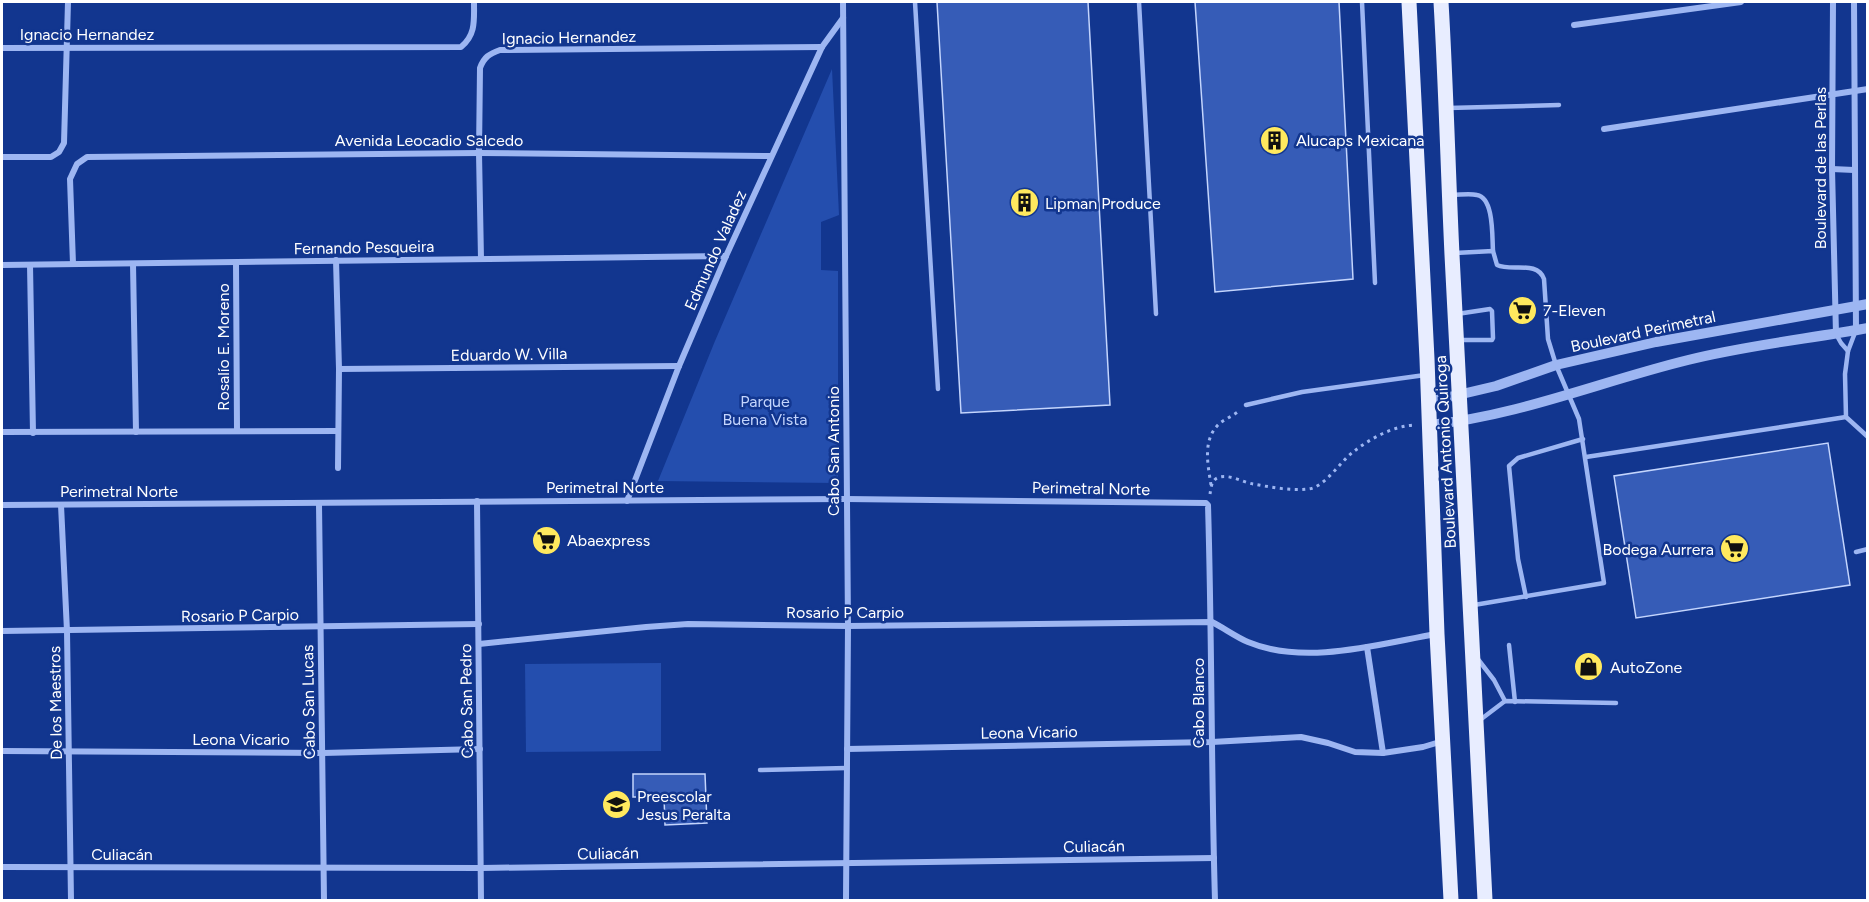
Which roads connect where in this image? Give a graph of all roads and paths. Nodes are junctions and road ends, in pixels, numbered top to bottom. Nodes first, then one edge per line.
1 (68, 2) edge
2 (474, 2) edge
3 (843, 2) edge
4 (915, 2) edge
5 (1139, 2) edge
6 (1362, 2) edge
7 (1409, 2) edge
8 (1442, 2) edge
9 (1742, 2) edge
10 (1833, 2) edge
11 (1854, 2) edge
12 (843, 17) junction
13 (1574, 25) dead end
14 (68, 47) junction
15 (822, 47) junction
16 (2, 48) edge
17 (1868, 89) edge
18 (1854, 91) junction
19 (1833, 94) junction
20 (1559, 105) dead end
21 (1448, 108) junction
22 (1604, 129) dead end
23 (479, 153) junction
24 (771, 156) junction
25 (2, 157) edge
26 (1832, 169) junction
27 (1854, 170) junction
28 (1451, 195) junction
29 (1493, 251) junction
30 (1452, 253) junction
31 (726, 256) junction
32 (481, 259) junction
33 (336, 260) junction
34 (236, 263) junction
35 (73, 264) junction
36 (133, 264) junction
37 (2, 265) edge
38 (30, 265) junction
39 (1375, 283) dead end
40 (1862, 305) edge
41 (1835, 309) junction
42 (1156, 314) dead end
43 (1456, 314) junction
44 (1862, 329) edge
45 (1836, 334) junction
46 (1458, 340) junction
47 (1848, 351) junction
48 (1556, 365) junction
49 (679, 366) junction
50 (339, 369) junction
51 (1427, 375) junction
52 (938, 389) dead end
53 (1569, 393) junction
54 (1460, 395) junction
55 (1428, 402) junction
56 (1246, 405) joint
57 (1846, 417) junction
58 (1462, 422) junction
59 (1429, 425) junction
60 (237, 430) junction
61 (338, 431) junction
62 (2, 432) edge
63 (136, 432) junction
64 (33, 433) junction
65 (1868, 437) edge
66 (1583, 439) junction
67 (1586, 457) junction
68 (338, 468) dead end
69 (1211, 487) junction
70 (846, 499) junction
71 (477, 501) junction
72 (627, 501) junction
73 (319, 504) junction
74 (2, 505) edge
75 (61, 505) junction
76 (1208, 505) junction
77 (1868, 549) edge
78 (1856, 552) dead end
79 (1526, 597) junction
80 (1471, 605) junction
81 (1212, 622) junction
82 (478, 624) junction
83 (848, 626) junction
84 (320, 628) junction
85 (2, 631) edge
86 (67, 631) junction
87 (1437, 634) junction
88 (479, 645) junction
89 (1509, 645) dead end
90 (1367, 647) junction
91 (1474, 653) junction
92 (1505, 701) junction
93 (1515, 702) junction
94 (1616, 703) dead end
95 (1478, 722) junction
96 (1443, 741) junction
97 (1212, 742) junction
98 (480, 749) junction
99 (847, 749) junction
100 (69, 751) junction
101 (2, 752) edge
102 (323, 753) junction
103 (1383, 753) junction
104 (847, 768) junction
105 (760, 770) dead end
106 (1214, 858) junction
107 (846, 863) junction
108 (2, 867) edge
109 (71, 867) junction
110 (324, 868) junction
111 (482, 868) junction
112 (71, 900) edge
113 (324, 900) edge
114 (481, 900) edge
115 (846, 900) edge
116 (1215, 900) edge
117 (1451, 900) edge
118 (1485, 900) edge

1 - 14 street
2 - 14 street, Ignacio Hernandez
3 - 12 street, Cabo San Antonio
4 - 52 lane
5 - 42 lane
6 - 39 lane
7 - 51 main road, Boulevard Antonio Quiroga
8 - 21 main road, Boulevard Antonio Quiroga
9 - 13 street
10 - 19 street, Boulevard de las Perlas
11 - 18 street, Boulevard de las Perlas
12 - 15 street, Edmundo Valadez
12 - 70 street, Cabo San Antonio
14 - 16 street, Ignacio Hernandez
14 - 25 street
15 - 23 street, Ignacio Hernandez
15 - 24 street, Edmundo Valadez
17 - 18 street
18 - 19 street
18 - 27 street, Boulevard de las Perlas
19 - 22 street
19 - 26 street, Boulevard de las Perlas
20 - 21 lane
21 - 28 main road, Boulevard Antonio Quiroga
23 - 24 street, Avenida Leocadio Salcedo
23 - 32 street, Ignacio Hernandez
23 - 35 street, Avenida Leocadio Salcedo
24 - 31 street, Edmundo Valadez
26 - 27 street
26 - 41 street, Boulevard de las Perlas
27 - 40 street, Boulevard de las Perlas
28 - 29 lane
28 - 30 main road, Boulevard Antonio Quiroga
29 - 30 lane
29 - 48 lane
30 - 43 main road, Boulevard Antonio Quiroga
31 - 32 street, Fernando Pesqueira
31 - 49 street, Edmundo Valadez
32 - 33 street, Fernando Pesqueira
33 - 34 street, Fernando Pesqueira
33 - 50 street
34 - 36 street, Fernando Pesqueira
34 - 60 street, Rosalío E. Moreno
35 - 36 street, Fernando Pesqueira
35 - 38 street, Fernando Pesqueira
36 - 63 street
37 - 38 street, Fernando Pesqueira
38 - 64 street
40 - 41 street, Boulevard Perimetral
40 - 44 street, Boulevard de las Perlas
41 - 45 street, Boulevard de las Perlas
41 - 48 street, Boulevard Perimetral
43 - 46 main road, Boulevard Antonio Quiroga
43 - 46 lane
44 - 45 street
44 - 47 lane
45 - 47 lane
45 - 53 street
46 - 54 main road, Boulevard Antonio Quiroga
47 - 57 lane
48 - 53 lane
48 - 54 street, Boulevard Perimetral
49 - 50 street, Eduardo W. Villa
49 - 72 street, Edmundo Valadez
50 - 61 street
51 - 55 main road, Boulevard Antonio Quiroga
51 - 56 lane
53 - 58 street
53 - 66 lane
54 - 55 street, Boulevard Perimetral
54 - 58 main road, Boulevard Antonio Quiroga
55 - 59 main road, Boulevard Antonio Quiroga
56 - 69 path
57 - 65 lane
57 - 67 lane
58 - 59 street
58 - 80 main road, Boulevard Antonio Quiroga
59 - 69 path
59 - 87 main road, Boulevard Antonio Quiroga
60 - 61 street
60 - 63 street
61 - 68 street
62 - 64 street
63 - 64 street
66 - 67 lane
66 - 79 lane
67 - 79 lane
69 - 76 path
70 - 72 street, Perimetral Norte
70 - 76 street, Perimetral Norte
70 - 83 street, Cabo San Antonio
71 - 72 street, Perimetral Norte
71 - 73 street, Perimetral Norte
71 - 82 street, Cabo San Pedro
73 - 75 street, Perimetral Norte
73 - 84 street, Cabo San Lucas
74 - 75 street, Perimetral Norte
75 - 86 street, De los Maestros
76 - 81 street, Cabo Blanco
77 - 78 lane
79 - 80 lane
80 - 91 main road, Boulevard Antonio Quiroga
81 - 83 street, Rosario P Carpio
81 - 90 street
81 - 97 street, Cabo Blanco
82 - 84 street, Rosario P Carpio
82 - 88 street, Cabo San Pedro
83 - 88 street, Rosario P Carpio
83 - 99 street, Cabo San Antonio
84 - 86 street, Rosario P Carpio
84 - 102 street, Cabo San Lucas
85 - 86 street, Rosario P Carpio
86 - 100 street, De los Maestros
87 - 90 street
87 - 96 main road, Boulevard Antonio Quiroga
88 - 98 street, Cabo San Pedro
89 - 93 lane
90 - 103 street
91 - 92 lane
91 - 95 main road, Boulevard Antonio Quiroga
92 - 93 lane
92 - 95 lane
93 - 94 lane
95 - 118 main road, Boulevard Antonio Quiroga
96 - 103 street, Leona Vicario
96 - 117 main road, Boulevard Antonio Quiroga
97 - 99 street, Leona Vicario
97 - 103 street, Leona Vicario
97 - 106 street, Cabo Blanco
98 - 102 street, Leona Vicario
98 - 111 street, Cabo San Pedro
99 - 104 street, Cabo San Antonio
100 - 101 street, Leona Vicario
100 - 102 street, Leona Vicario
100 - 109 street, De los Maestros
102 - 110 street, Cabo San Lucas
104 - 105 lane
104 - 107 street, Cabo San Antonio
106 - 107 street, Culiacán
106 - 116 street, Cabo Blanco
107 - 111 street, Culiacán
107 - 115 street, Cabo San Antonio
108 - 109 street, Culiacán
109 - 110 street, Culiacán
109 - 112 street, De los Maestros
110 - 111 street, Culiacán
110 - 113 street, Cabo San Lucas
111 - 114 street, Cabo San Pedro

